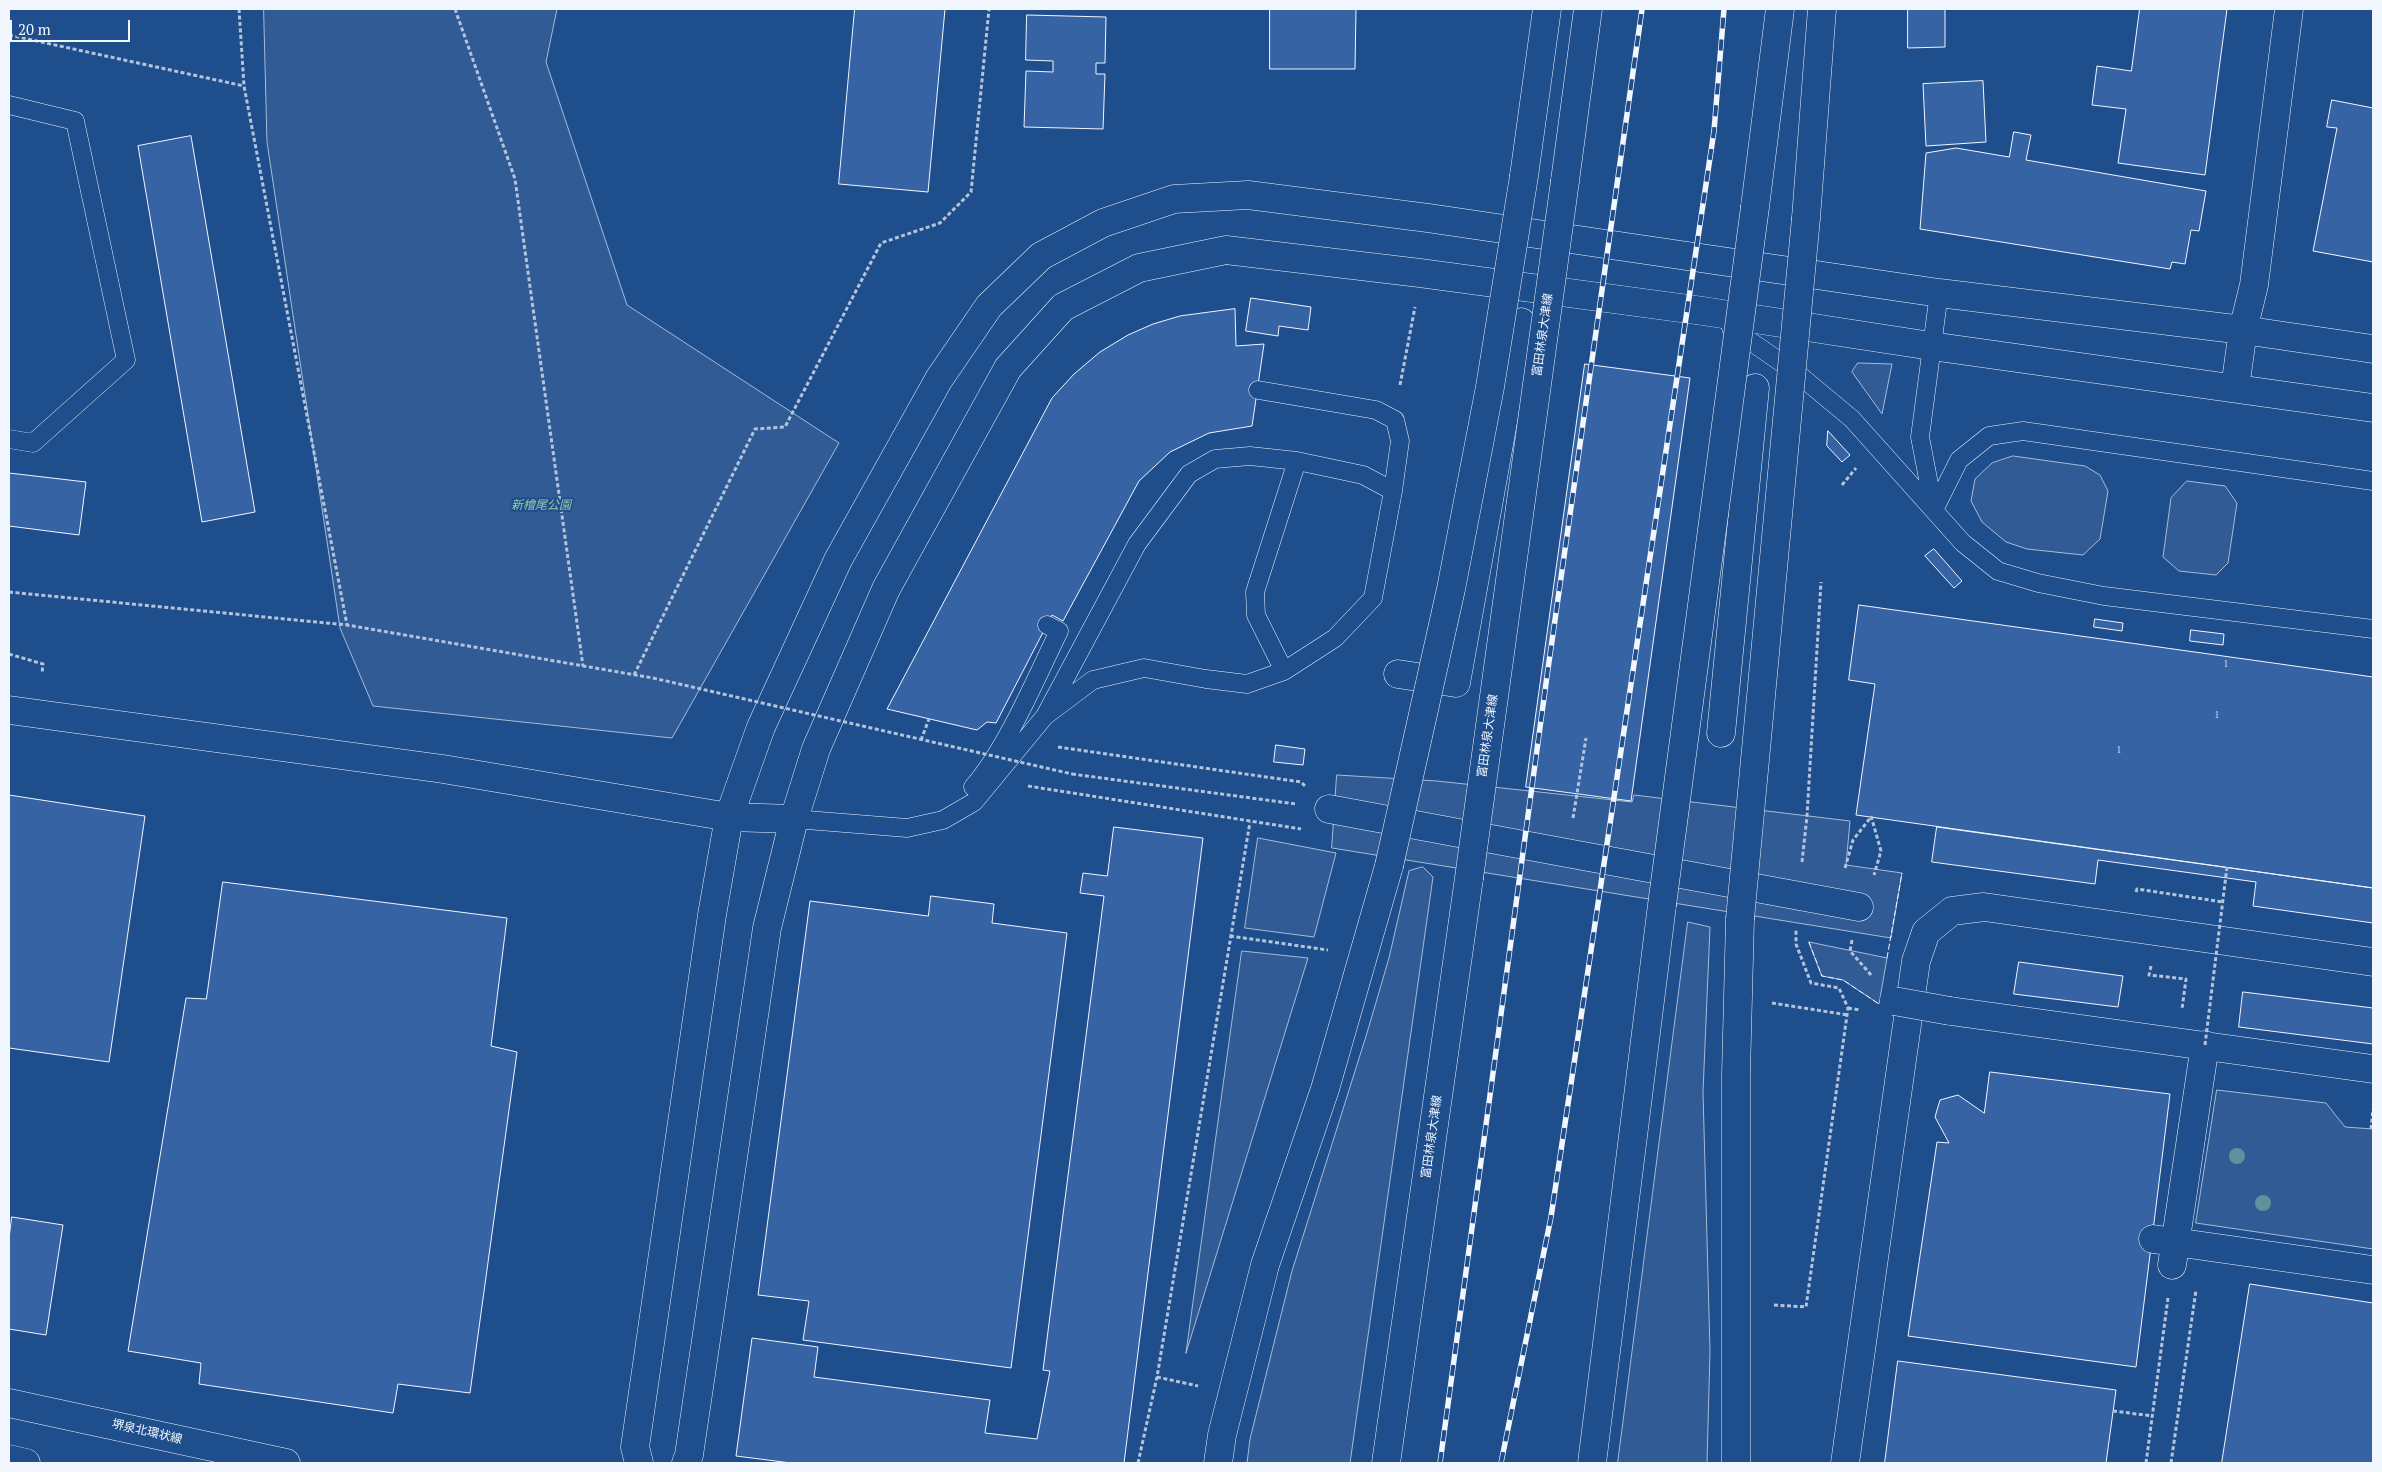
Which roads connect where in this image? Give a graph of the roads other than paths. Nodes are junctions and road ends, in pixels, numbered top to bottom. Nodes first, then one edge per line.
1 (1547, 9) edge
2 (1588, 9) edge
3 (1780, 9) edge
4 (1822, 9) edge
5 (2289, 9) edge
6 (9, 105) edge
7 (1939, 293) junction
8 (1703, 311) junction
9 (1521, 322) dead end
10 (2243, 330) junction
11 (1930, 346) junction
12 (2373, 349) edge
13 (1755, 388) dead end
14 (2235, 388) junction
15 (1258, 390) dead end
16 (2373, 408) edge
17 (9, 439) edge
18 (1297, 461) junction
19 (2373, 482) edge
20 (1393, 491) junction
21 (1934, 510) junction
22 (1047, 625) dead end
23 (2373, 629) edge
24 (1284, 672) junction
25 (1398, 674) dead end
26 (9, 710) edge
27 (1045, 716) junction
28 (1721, 733) dead end
29 (1329, 809) road end
30 (729, 817) junction
31 (794, 819) junction
32 (943, 820) junction
33 (1848, 905) road end
34 (2373, 962) edge
35 (1894, 1001) dead end
36 (2205, 1045) junction
37 (2373, 1069) edge
38 (2373, 1270) edge
39 (9, 1403) edge
40 (9, 1459) edge
41 (26, 1463) edge
42 (286, 1463) edge
43 (639, 1463) edge
44 (686, 1463) edge
45 (1218, 1463) edge
46 (1386, 1463) edge
47 (1592, 1463) edge
48 (1736, 1463) edge
49 (1845, 1463) edge

1 - 45 street, bridge
2 - 46 street, 富田林泉大津線, bridge
3 - 47 street, bridge
4 - 48 street, bridge
5 - 10 street
6 - 17 lane
7 - 10 street
7 - 11 lane
7 - 30 street
8 - 11 street
8 - 21 lane
8 - 31 street
9 - 25 street
10 - 12 street
10 - 14 street
11 - 14 street
11 - 21 lane
13 - 28 street
14 - 16 street
15 - 20 lane
18 - 20 lane
18 - 24 lane
18 - 27 lane
19 - 21 lane
20 - 24 lane
21 - 23 lane
22 - 32 lane
24 - 27 lane
26 - 30 street
27 - 32 lane
29 - 33 street
30 - 31 street
30 - 43 street
31 - 32 lane
31 - 44 street
34 - 49 street
35 - 36 street, bridge
36 - 37 street
36 - 38 street
39 - 42 street, 堺泉北環状線
40 - 41 street

